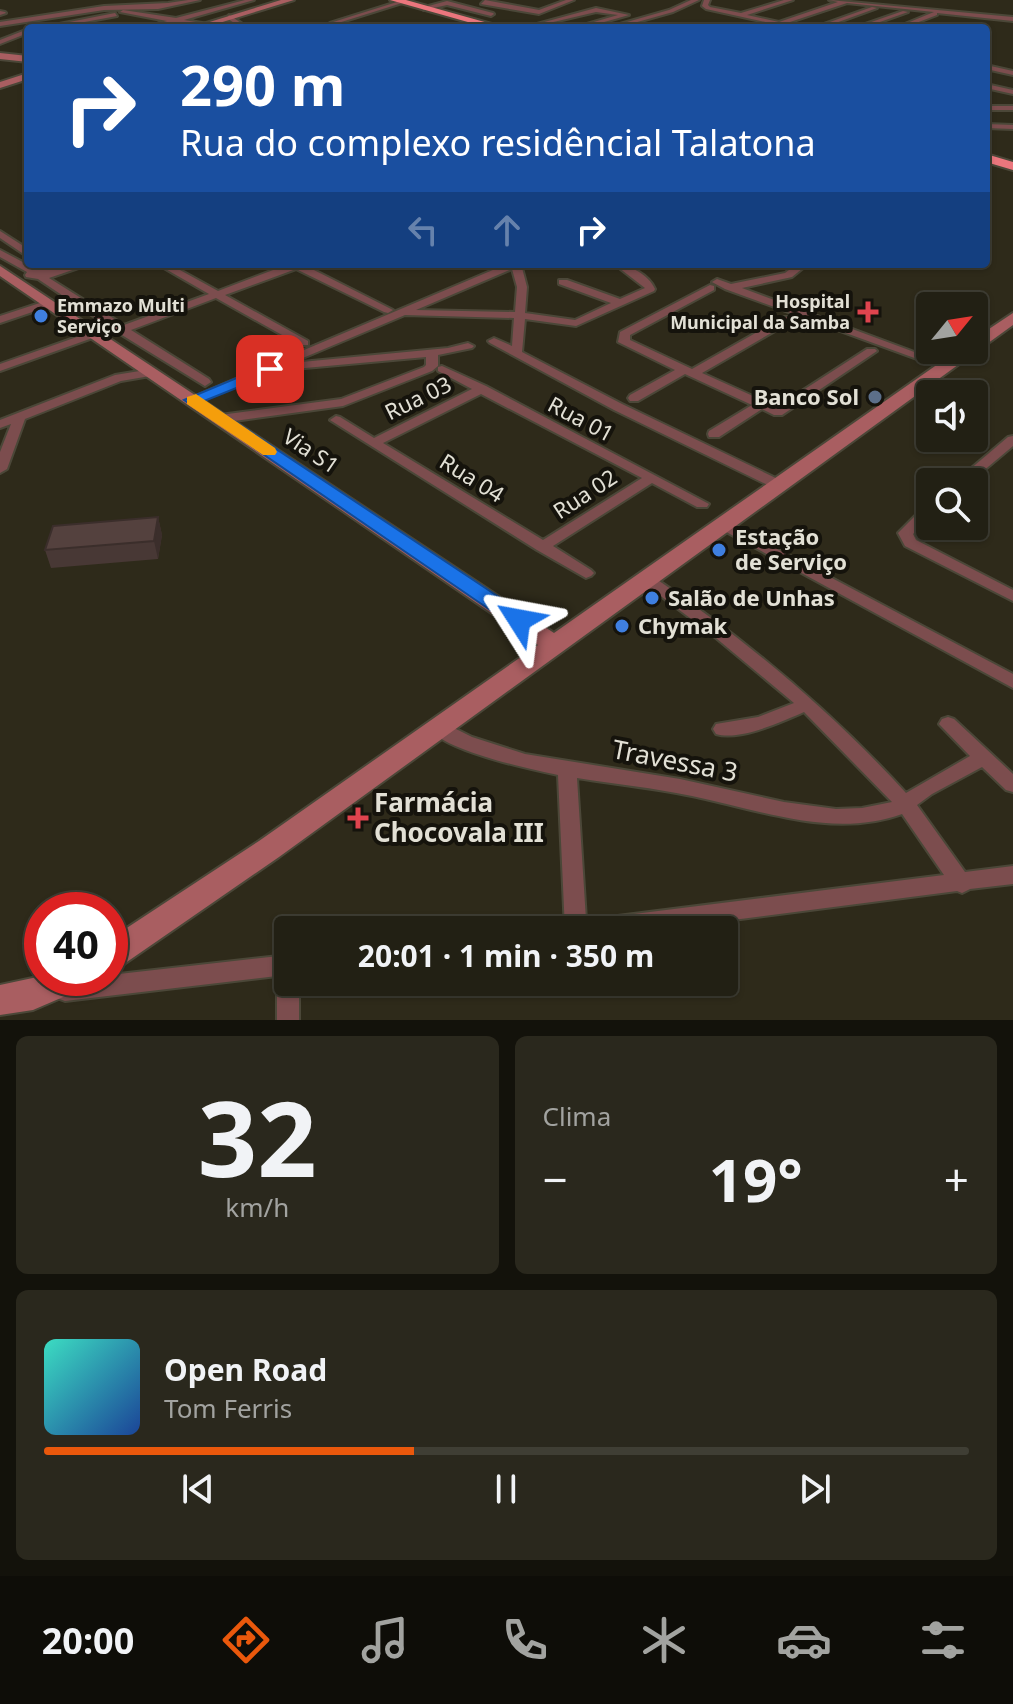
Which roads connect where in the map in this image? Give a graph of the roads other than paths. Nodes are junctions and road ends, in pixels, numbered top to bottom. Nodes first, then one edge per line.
1 (197, 0) edge
2 (251, 0) edge
3 (290, 0) edge
4 (387, 0) edge
5 (481, 0) edge
6 (489, 0) edge
7 (570, 0) edge
8 (696, 0) edge
9 (790, 0) edge
10 (832, 0) edge
11 (400, 1) edge
12 (845, 2) edge
13 (214, 3) dead end
14 (706, 3) edge
15 (168, 5) junction
16 (228, 6) junction
17 (878, 7) junction
18 (104, 8) junction
19 (424, 8) junction
20 (511, 8) junction
21 (627, 8) dead end
22 (546, 10) junction
23 (642, 10) dead end
24 (909, 10) junction
25 (1, 12) edge
26 (940, 12) junction
27 (129, 13) junction
28 (491, 14) junction
29 (661, 14) junction
30 (575, 15) junction
31 (741, 15) junction
32 (229, 17) junction
33 (928, 17) junction
34 (29, 19) junction
35 (469, 19) junction
36 (1013, 19) edge
37 (175, 20) junction
38 (13, 22) junction
39 (79, 22) junction
40 (779, 23) junction
41 (0, 24) edge
42 (26, 24) edge
43 (67, 24) edge
44 (86, 24) edge
45 (161, 24) edge
46 (200, 24) edge
47 (209, 24) edge
48 (239, 24) edge
49 (336, 24) edge
50 (483, 24) edge
51 (485, 24) edge
52 (540, 24) edge
53 (591, 24) edge
54 (623, 24) edge
55 (783, 24) edge
56 (828, 24) edge
57 (869, 24) edge
58 (909, 24) edge
59 (988, 24) edge
60 (990, 24) edge
61 (24, 26) edge
62 (1013, 27) edge
63 (20, 32) junction
64 (24, 32) edge
65 (0, 42) edge
66 (0, 56) edge
67 (24, 59) edge
68 (990, 68) edge
69 (1013, 73) edge
70 (24, 77) edge
71 (0, 85) edge
72 (990, 87) edge
73 (1013, 92) edge
74 (990, 108) edge
75 (1013, 108) edge
76 (990, 126) edge
77 (1011, 127) edge
78 (1006, 139) dead end
79 (990, 158) edge
80 (1013, 164) edge
81 (0, 234) edge
82 (24, 251) edge
83 (0, 253) edge
84 (24, 262) edge
85 (169, 268) edge
86 (288, 268) edge
87 (302, 268) edge
88 (506, 268) edge
89 (517, 268) edge
90 (628, 268) edge
91 (798, 268) edge
92 (44, 269) edge
93 (0, 270) edge
94 (563, 282) dead end
95 (729, 287) junction
96 (217, 295) junction
97 (49, 303) junction
98 (622, 303) junction
99 (394, 312) junction
100 (518, 315) junction
101 (1013, 318) edge
102 (788, 319) dead end
103 (0, 320) edge
104 (121, 330) junction
105 (94, 334) junction
106 (988, 336) edge
107 (494, 341) dead end
108 (304, 343) dead end
109 (468, 346) dead end
110 (517, 351) junction
111 (871, 351) dead end
112 (432, 353) junction
113 (949, 364) edge
114 (946, 366) junction
115 (0, 368) edge
116 (146, 369) junction
117 (270, 369) junction
118 (442, 369) dead end
119 (687, 372) junction
120 (205, 382) dead end
121 (482, 389) junction
122 (634, 398) dead end
123 (192, 400) junction
124 (760, 405) junction
125 (20, 416) junction
126 (220, 419) junction
127 (336, 420) dead end
128 (0, 424) edge
129 (714, 434) dead end
130 (1013, 440) edge
131 (373, 443) junction
132 (979, 468) edge
133 (0, 469) edge
134 (651, 478) junction
135 (779, 485) junction
136 (702, 504) dead end
137 (916, 522) edge
138 (724, 525) junction
139 (542, 547) junction
140 (586, 573) dead end
141 (647, 579) junction
142 (1013, 596) edge
143 (555, 645) junction
144 (1013, 682) edge
145 (805, 705) junction
146 (948, 724) dead end
147 (438, 728) junction
148 (722, 729) dead end
149 (984, 757) junction
150 (567, 768) junction
151 (1013, 785) edge
152 (906, 805) junction
153 (1013, 875) edge
154 (962, 884) junction
155 (578, 916) edge
156 (696, 916) edge
157 (128, 944) edge
158 (128, 984) edge
159 (26, 996) edge
160 (0, 1000) edge
161 (288, 1020) edge

1 - 15 street
2 - 16 street
3 - 32 street
4 - 11 highway
5 - 6 street
6 - 20 street
7 - 21 street
7 - 22 street
8 - 29 street
9 - 31 street
10 - 12 street
11 - 19 highway
11 - 49 street
11 - 50 highway
12 - 17 street
12 - 40 street
13 - 16 street
14 - 31 street
15 - 18 street
15 - 27 street
16 - 37 street
17 - 24 street
17 - 56 street
18 - 27 street
18 - 34 street
19 - 28 street
19 - 35 highway
20 - 22 street
20 - 28 street
22 - 30 street
23 - 29 street
24 - 26 street
24 - 57 street
25 - 38 street
26 - 33 street
26 - 36 street
27 - 37 street
27 - 39 street
28 - 35 street
29 - 54 street
30 - 52 street
30 - 53 street
31 - 40 street
32 - 47 street
32 - 48 street
33 - 58 street
33 - 59 street
34 - 38 street
34 - 42 street
35 - 51 highway
37 - 45 street
37 - 46 street
38 - 41 street
39 - 43 street
39 - 44 street
40 - 55 street
60 - 62 street
61 - 63 street
63 - 64 street
63 - 65 street
66 - 67 street
68 - 69 street
70 - 71 street
72 - 73 street
74 - 75 street
76 - 77 street
77 - 78 street
79 - 80 highway
81 - 82 street
83 - 84 street
85 - 96 street
86 - 96 street
87 - 99 street
88 - 99 street
89 - 100 street
90 - 98 street
91 - 95 street
92 - 104 street
93 - 97 street, Via S1
94 - 98 street
95 - 114 street
95 - 119 street
96 - 104 street
96 - 108 street
97 - 103 street
97 - 105 street, Via S1
98 - 100 street
99 - 100 street
99 - 117 street
100 - 110 street
101 - 106 street
102 - 119 street
104 - 120 street
105 - 115 street
105 - 116 street, Via S1
107 - 110 street
109 - 112 street
110 - 135 street
111 - 124 street
112 - 117 street
112 - 126 street
113 - 114 street
114 - 135 street
116 - 123 street, Via S1
116 - 125 street
117 - 123 street
118 - 121 street, Rua 01
119 - 122 street
119 - 124 street
121 - 131 street, Rua 03
121 - 134 street, Rua 01
123 - 126 street, Via S1
124 - 129 street
125 - 128 street
125 - 133 street
126 - 143 street, Via S1
127 - 131 street, Rua 04
130 - 132 street
131 - 139 street, Rua 04
134 - 136 street, Rua 01
134 - 139 street, Rua 02
135 - 138 street
137 - 142 street
138 - 141 street
138 - 144 street
139 - 140 street, Rua 04
141 - 143 street
141 - 145 street
143 - 147 street
145 - 148 street
145 - 152 street
146 - 149 street
147 - 150 street, Travessa 3
147 - 157 street
149 - 151 street
149 - 152 street
150 - 152 street, Travessa 3
150 - 155 street
152 - 154 street
153 - 154 street
154 - 156 street
158 - 161 street
159 - 160 street

